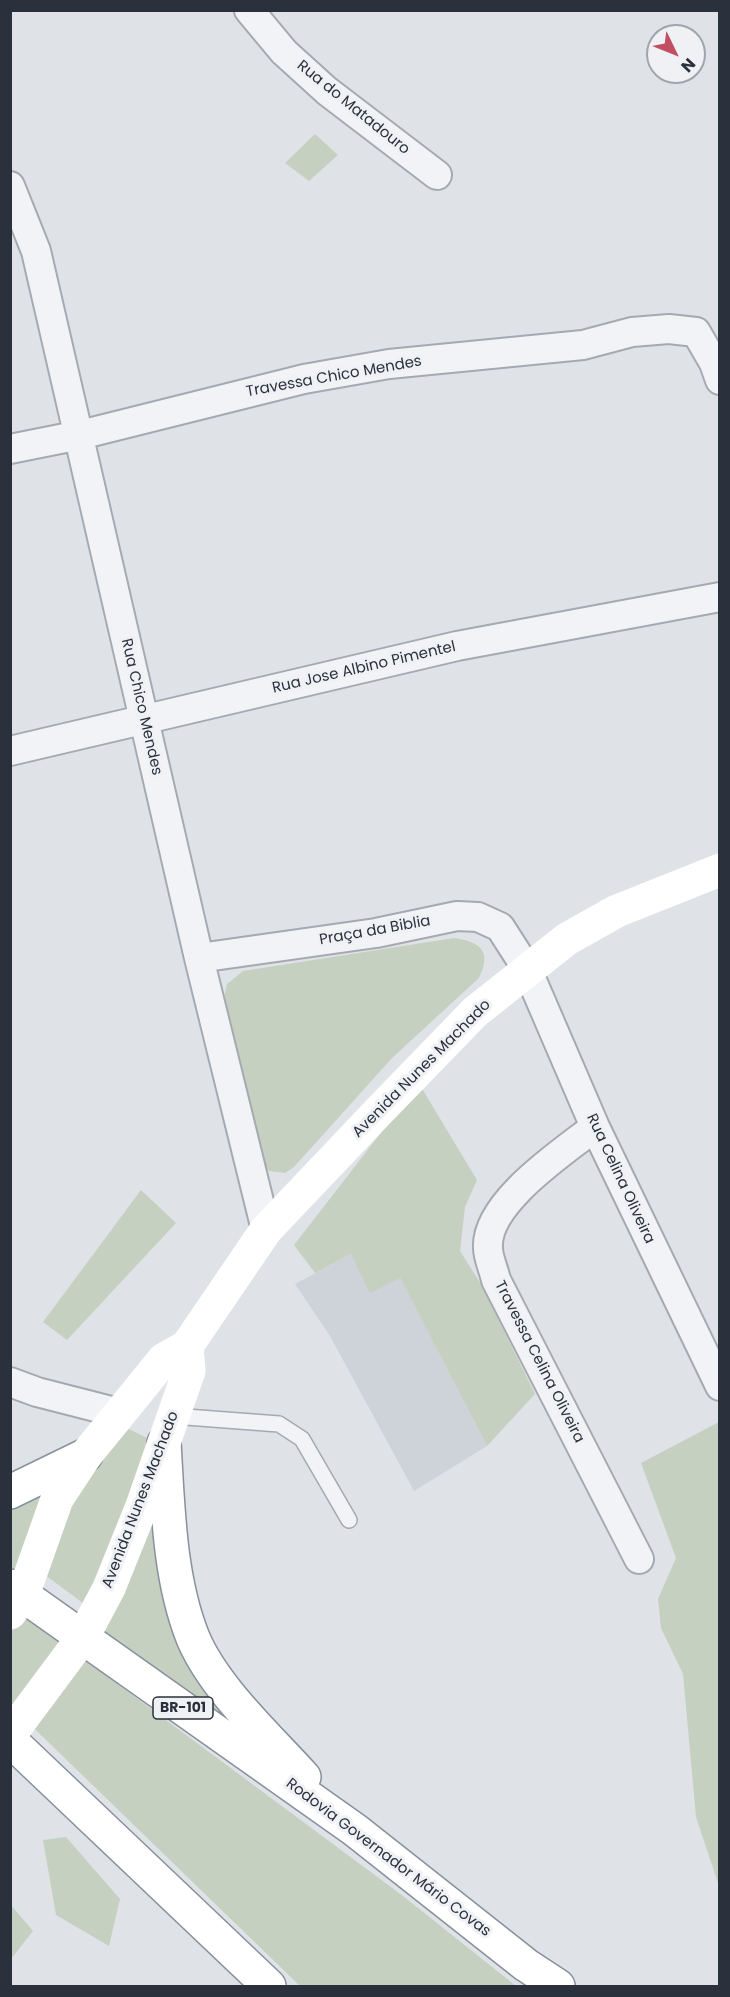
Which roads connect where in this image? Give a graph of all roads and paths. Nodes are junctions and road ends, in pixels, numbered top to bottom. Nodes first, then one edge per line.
1 (249, 10) edge
2 (437, 175) dead end
3 (10, 186) edge
4 (720, 380) edge
5 (80, 435) junction
6 (10, 449) edge
7 (720, 597) edge
8 (144, 719) junction
9 (10, 751) edge
10 (720, 870) edge
11 (199, 958) junction
12 (527, 969) junction
13 (595, 1127) junction
14 (266, 1230) junction
15 (187, 1346) junction
16 (10, 1382) edge
17 (720, 1386) edge
18 (119, 1413) junction
19 (169, 1430) junction
20 (86, 1455) junction
21 (10, 1492) edge
22 (349, 1520) dead end
23 (639, 1559) dead end
24 (15, 1598) edge
25 (83, 1637) junction
26 (10, 1735) edge
27 (10, 1740) edge
28 (355, 1830) junction
29 (269, 1986) edge
30 (558, 1986) edge

1 - 2 street, Rua do Matadouro
3 - 5 street, Rua Chico Mendes
4 - 5 street, Travessa Chico Mendes
5 - 6 street, Travessa Chico Mendes
5 - 8 street, Rua Chico Mendes
7 - 8 street, Rua Jose Albino Pimentel
8 - 9 street, Rua Jose Albino Pimentel
8 - 11 street, Rua Chico Mendes
10 - 12 main road, Avenida Nunes Machado
11 - 12 street, Praça da Biblia
11 - 14 street, Rua Chico Mendes
12 - 13 street, Rua Celina Oliveira
12 - 14 main road, Avenida Nunes Machado
13 - 17 street, Rua Celina Oliveira
13 - 23 street, Travessa Celina Oliveira
14 - 15 main road, Avenida Nunes Machado
15 - 18 main road, Avenida Nunes Machado
15 - 19 main road, Avenida Nunes Machado
16 - 18 street
18 - 20 main road, Avenida Nunes Machado
19 - 22 lane
19 - 25 main road, Avenida Nunes Machado
19 - 28 main road
20 - 21 main road
20 - 24 main road, Avenida Nunes Machado
24 - 25 main road, Rodovia Governador Mário Covas / BR-101
25 - 26 main road, Avenida Nunes Machado
25 - 28 main road, Rodovia Governador Mário Covas / BR-101
27 - 29 main road
28 - 30 main road, Rodovia Governador Mário Covas / BR-101

